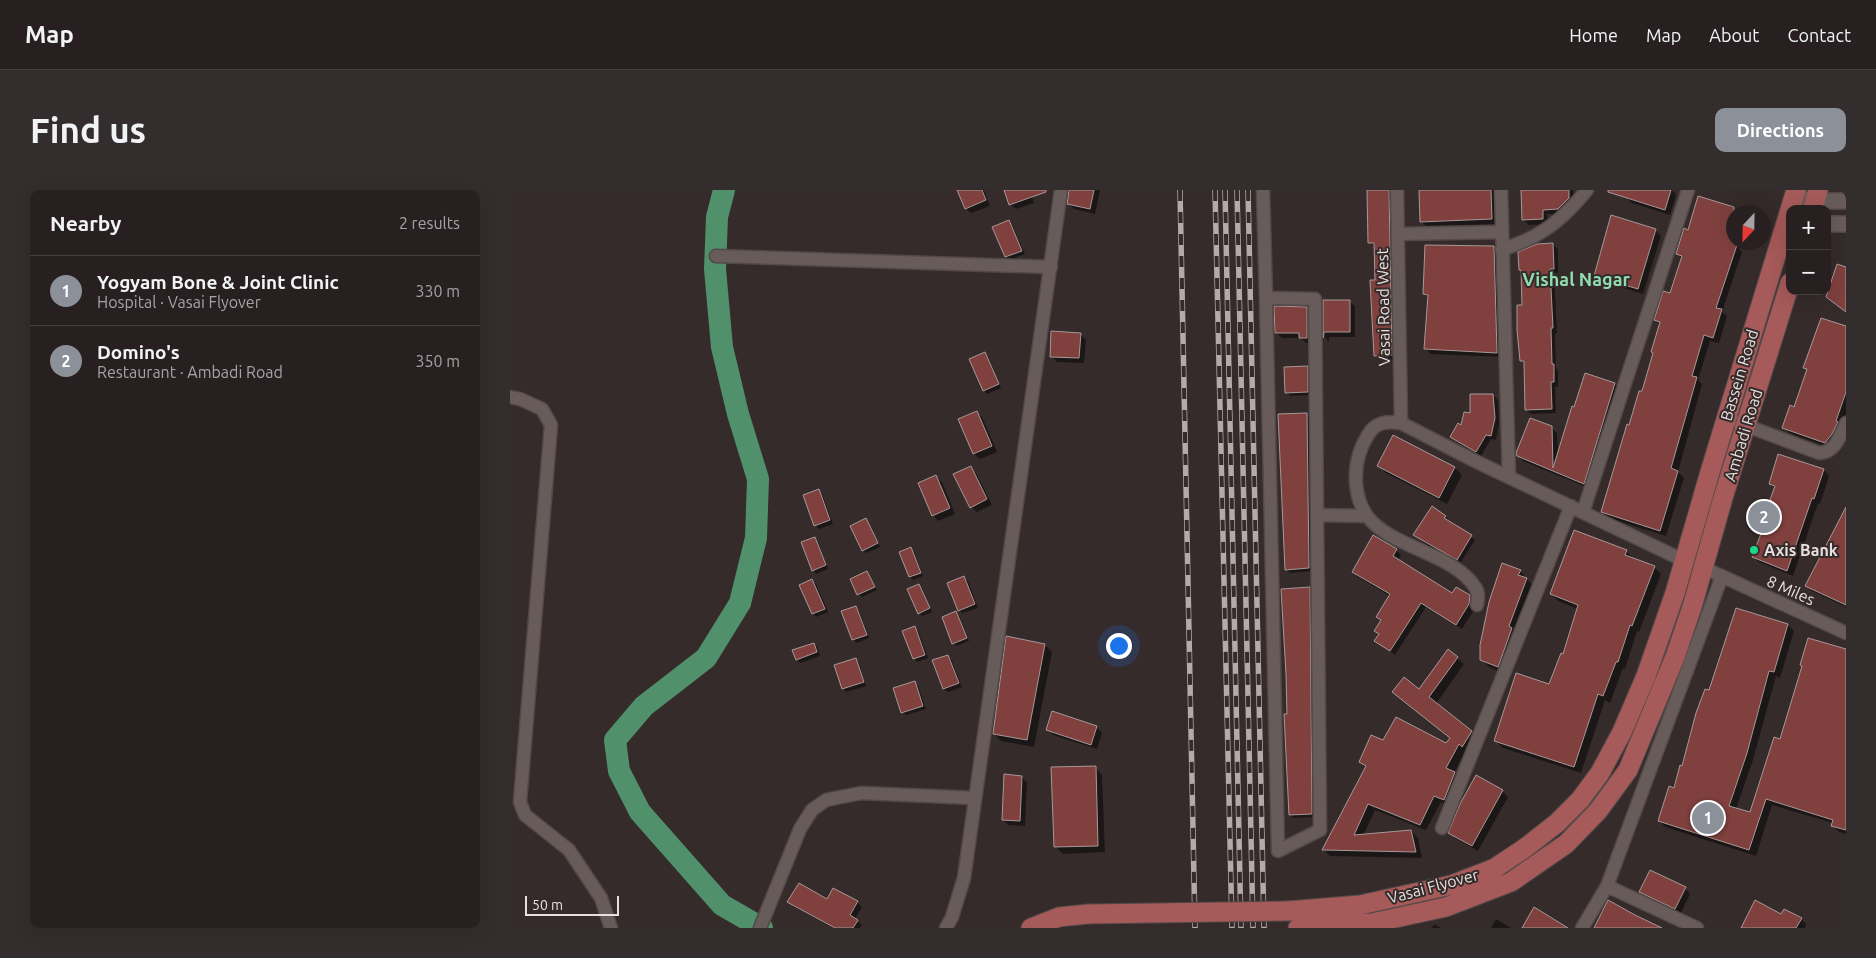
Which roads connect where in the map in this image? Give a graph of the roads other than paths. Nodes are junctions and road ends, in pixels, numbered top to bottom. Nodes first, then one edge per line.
1 (1061, 190) edge
2 (1263, 190) edge
3 (1397, 190) edge
4 (1501, 190) edge
5 (1588, 190) edge
6 (1688, 190) edge
7 (1795, 193) edge
8 (1815, 200) edge
9 (1846, 201) edge
10 (1831, 224) edge
11 (1846, 224) edge
12 (1786, 227) edge
13 (1502, 232) junction
14 (1398, 234) junction
15 (1502, 250) junction
16 (716, 256) dead end
17 (1050, 267) junction
18 (1786, 295) edge
19 (1266, 298) junction
20 (510, 397) edge
21 (1726, 418) junction
22 (1401, 423) junction
23 (1846, 423) edge
24 (1747, 425) junction
25 (1509, 477) junction
26 (1577, 509) junction
27 (1317, 515) junction
28 (1367, 516) junction
29 (1684, 561) junction
30 (1704, 568) junction
31 (1722, 576) junction
32 (1477, 605) dead end
33 (1846, 633) edge
34 (975, 798) junction
35 (1442, 828) dead end
36 (1607, 886) junction
37 (611, 928) edge
38 (760, 928) edge
39 (946, 928) edge
40 (1031, 928) edge
41 (1298, 928) edge
42 (1582, 928) edge
43 (1696, 928) edge

1 - 17 street
2 - 19 street
3 - 14 street, Vasai Road West
4 - 13 street
5 - 15 street
6 - 26 street
7 - 8 street
8 - 9 street
10 - 11 street
12 - 21 main road, Bassein Road
13 - 14 street
13 - 15 street
14 - 22 street, Vasai Road West
15 - 25 street
16 - 17 street
17 - 34 street
18 - 24 main road, Ambadi Road
19 - 27 street
19 - 27 street
20 - 37 street
21 - 24 street
21 - 29 main road, Bassein Road
22 - 25 street
22 - 28 street
23 - 24 street
24 - 30 main road, Ambadi Road
25 - 26 street
26 - 29 street
26 - 35 street
27 - 28 street
28 - 32 street
29 - 30 main road
29 - 40 main road, Vasai Flyover, bridge
30 - 31 street
30 - 41 main road, Vasai Flyover
31 - 33 street, 8 Miles
31 - 36 street
34 - 38 street
34 - 39 street
36 - 42 street
36 - 43 street

